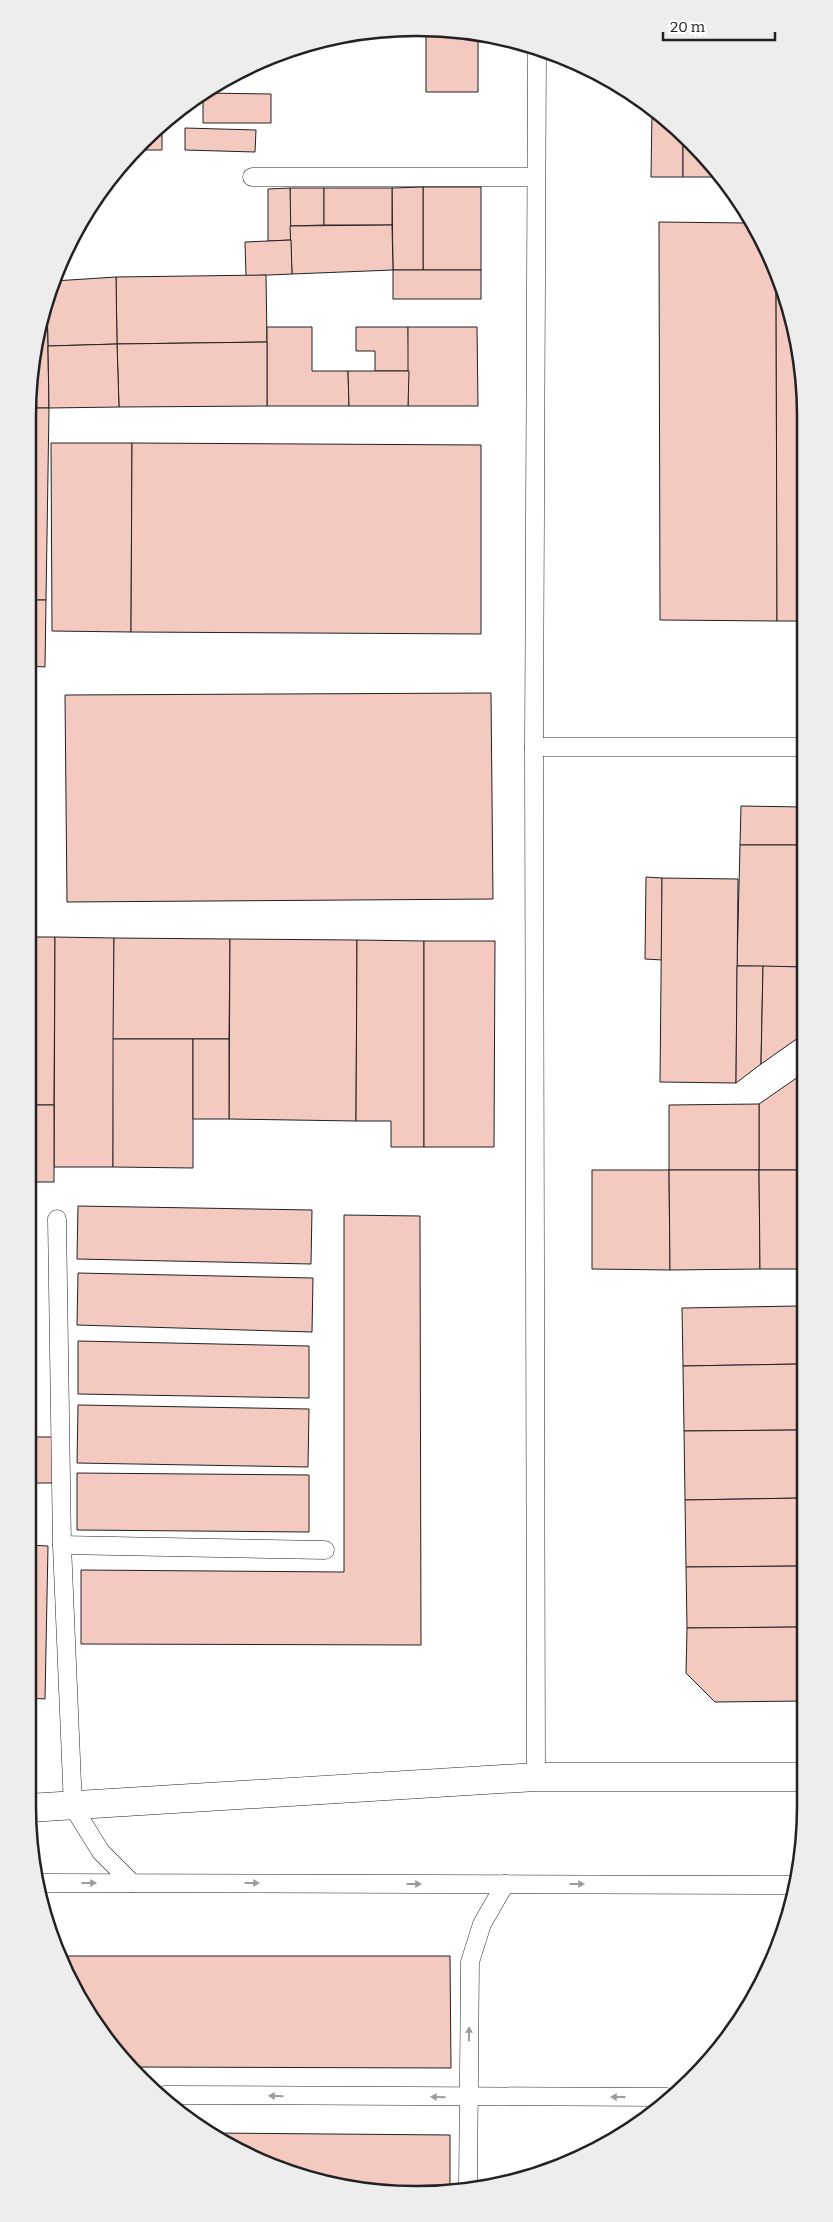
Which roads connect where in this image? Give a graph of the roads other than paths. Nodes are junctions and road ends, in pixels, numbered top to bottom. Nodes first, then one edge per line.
1 (537, 55) edge
2 (252, 177) dead end
3 (536, 177) junction
4 (534, 747) junction
5 (797, 747) edge
6 (57, 1219) dead end
7 (62, 1545) junction
8 (325, 1550) dead end
9 (536, 1777) junction
10 (797, 1777) edge
11 (73, 1806) junction
12 (36, 1808) edge
13 (45, 1883) edge
14 (132, 1883) junction
15 (505, 1884) junction
16 (788, 1885) edge
17 (171, 2095) edge
18 (469, 2097) junction
19 (660, 2097) edge
20 (468, 2182) edge

1 - 3 lane
2 - 3 lane
3 - 4 lane
4 - 5 lane
4 - 9 lane
6 - 7 lane
7 - 8 lane
7 - 11 lane
9 - 10 street
9 - 11 street
11 - 12 street
11 - 14 lane
13 -> 14 lane
14 -> 15 lane
15 -> 16 lane
18 -> 15 lane
18 -> 17 lane
19 -> 18 lane
18 - 20 lane

